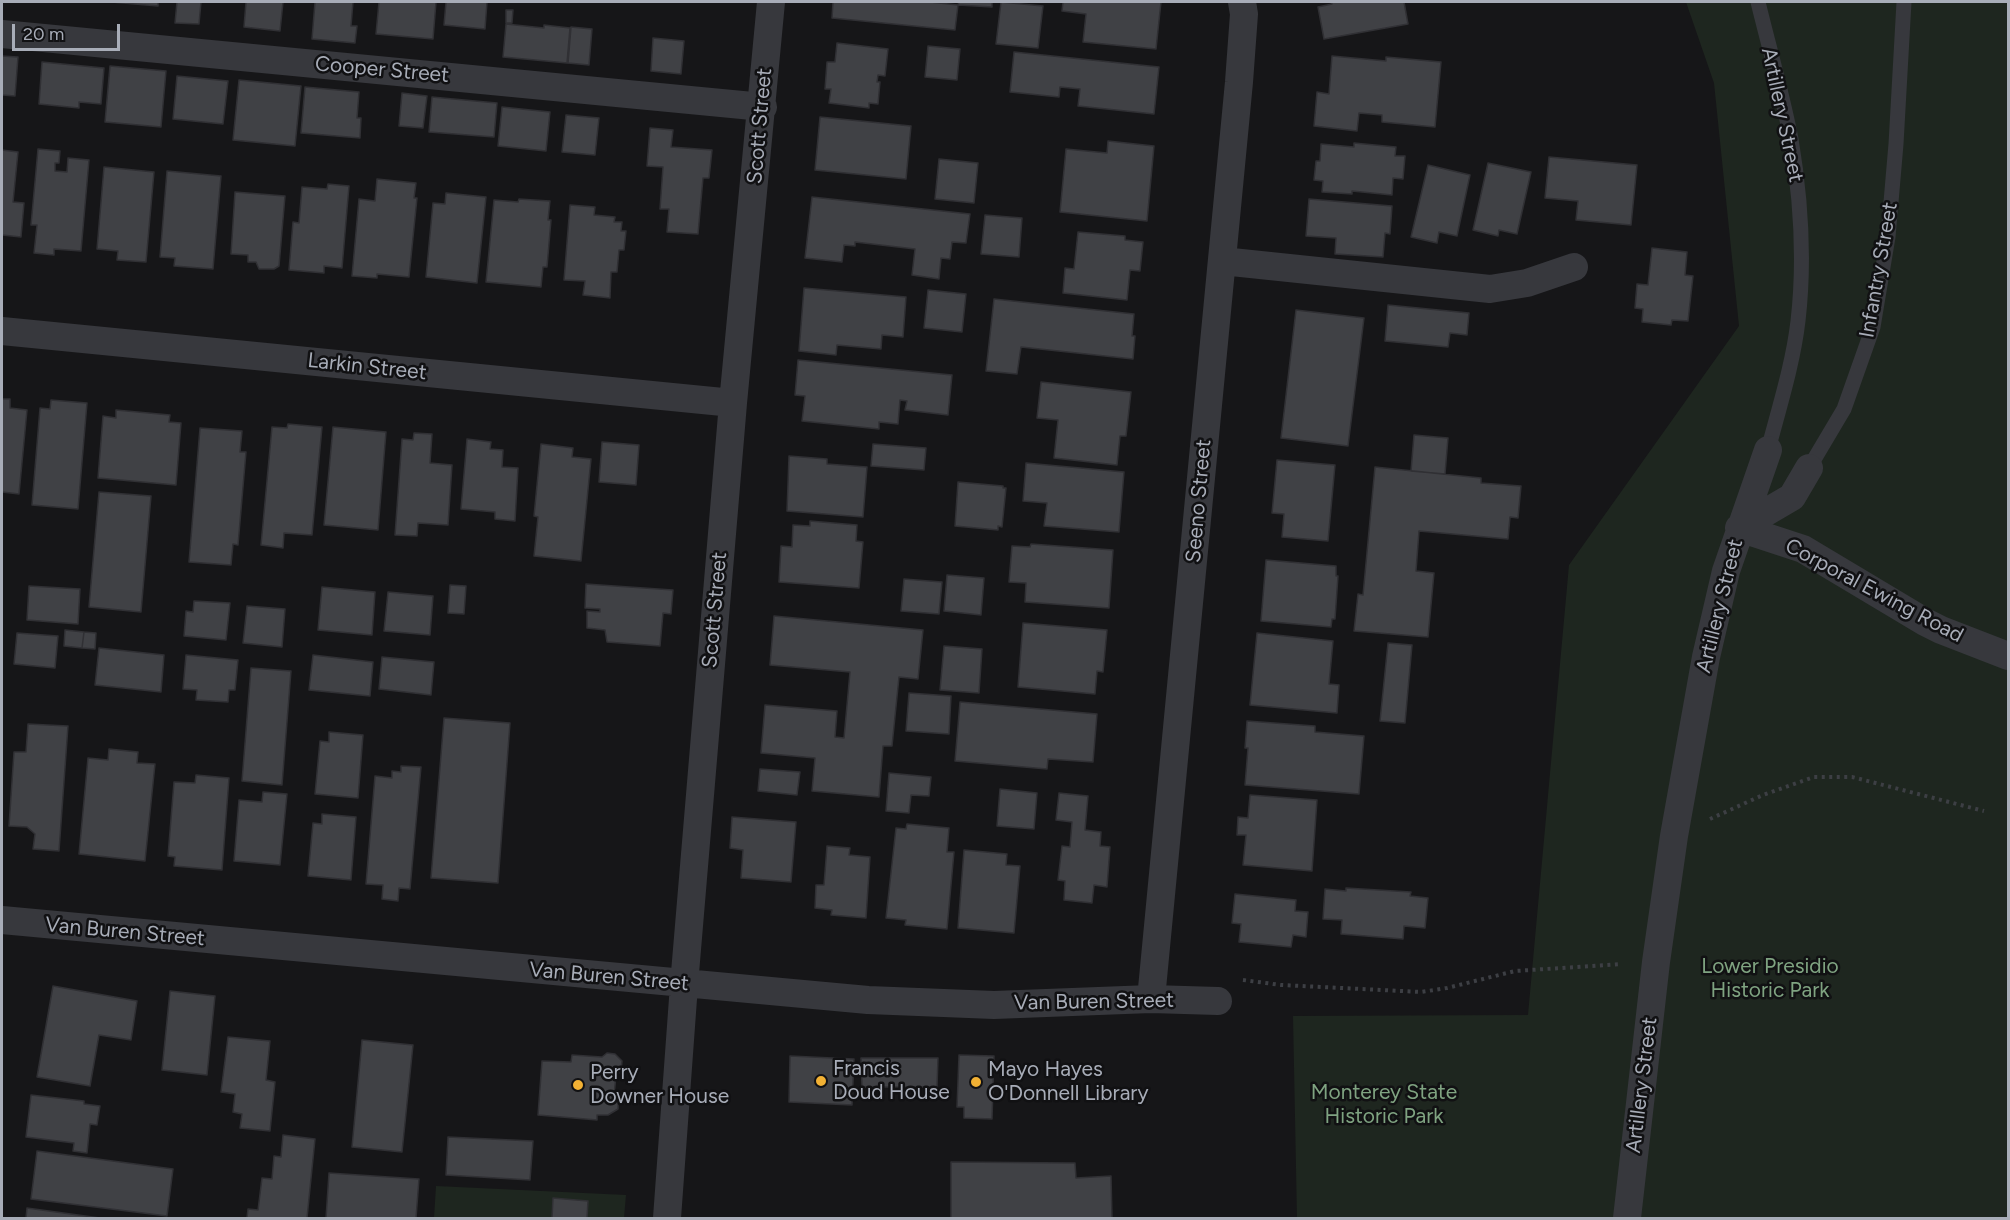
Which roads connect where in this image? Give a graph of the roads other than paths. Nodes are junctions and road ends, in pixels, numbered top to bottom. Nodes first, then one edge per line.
1 (771, 2) edge
2 (1242, 2) edge
3 (1758, 2) edge
4 (1904, 2) edge
5 (2, 34) edge
6 (763, 107) junction
7 (1222, 261) junction
8 (1574, 267) dead end
9 (2, 331) edge
10 (733, 403) junction
11 (1768, 450) joint
12 (1809, 468) joint
13 (1739, 528) junction
14 (2008, 656) edge
15 (2, 921) edge
16 (684, 985) junction
17 (1151, 999) junction
18 (1218, 1001) road end
19 (667, 1218) edge
20 (1627, 1218) edge

1 - 6 street, Scott Street
2 - 7 street, Seeno Street
3 - 11 lane, Artillery Street
4 - 12 lane, Infantry Street
5 - 6 street, Cooper Street
6 - 10 street, Scott Street
7 - 8 street
7 - 17 street, Seeno Street
9 - 10 street, Larkin Street
10 - 16 street, Scott Street
11 - 13 street, Artillery Street
12 - 13 street, Infantry Street
13 - 14 street, Corporal Ewing Road
13 - 20 street, Artillery Street
15 - 16 street, Van Buren Street
16 - 17 street, Van Buren Street
16 - 19 street, Scott Street
17 - 18 street, Van Buren Street

